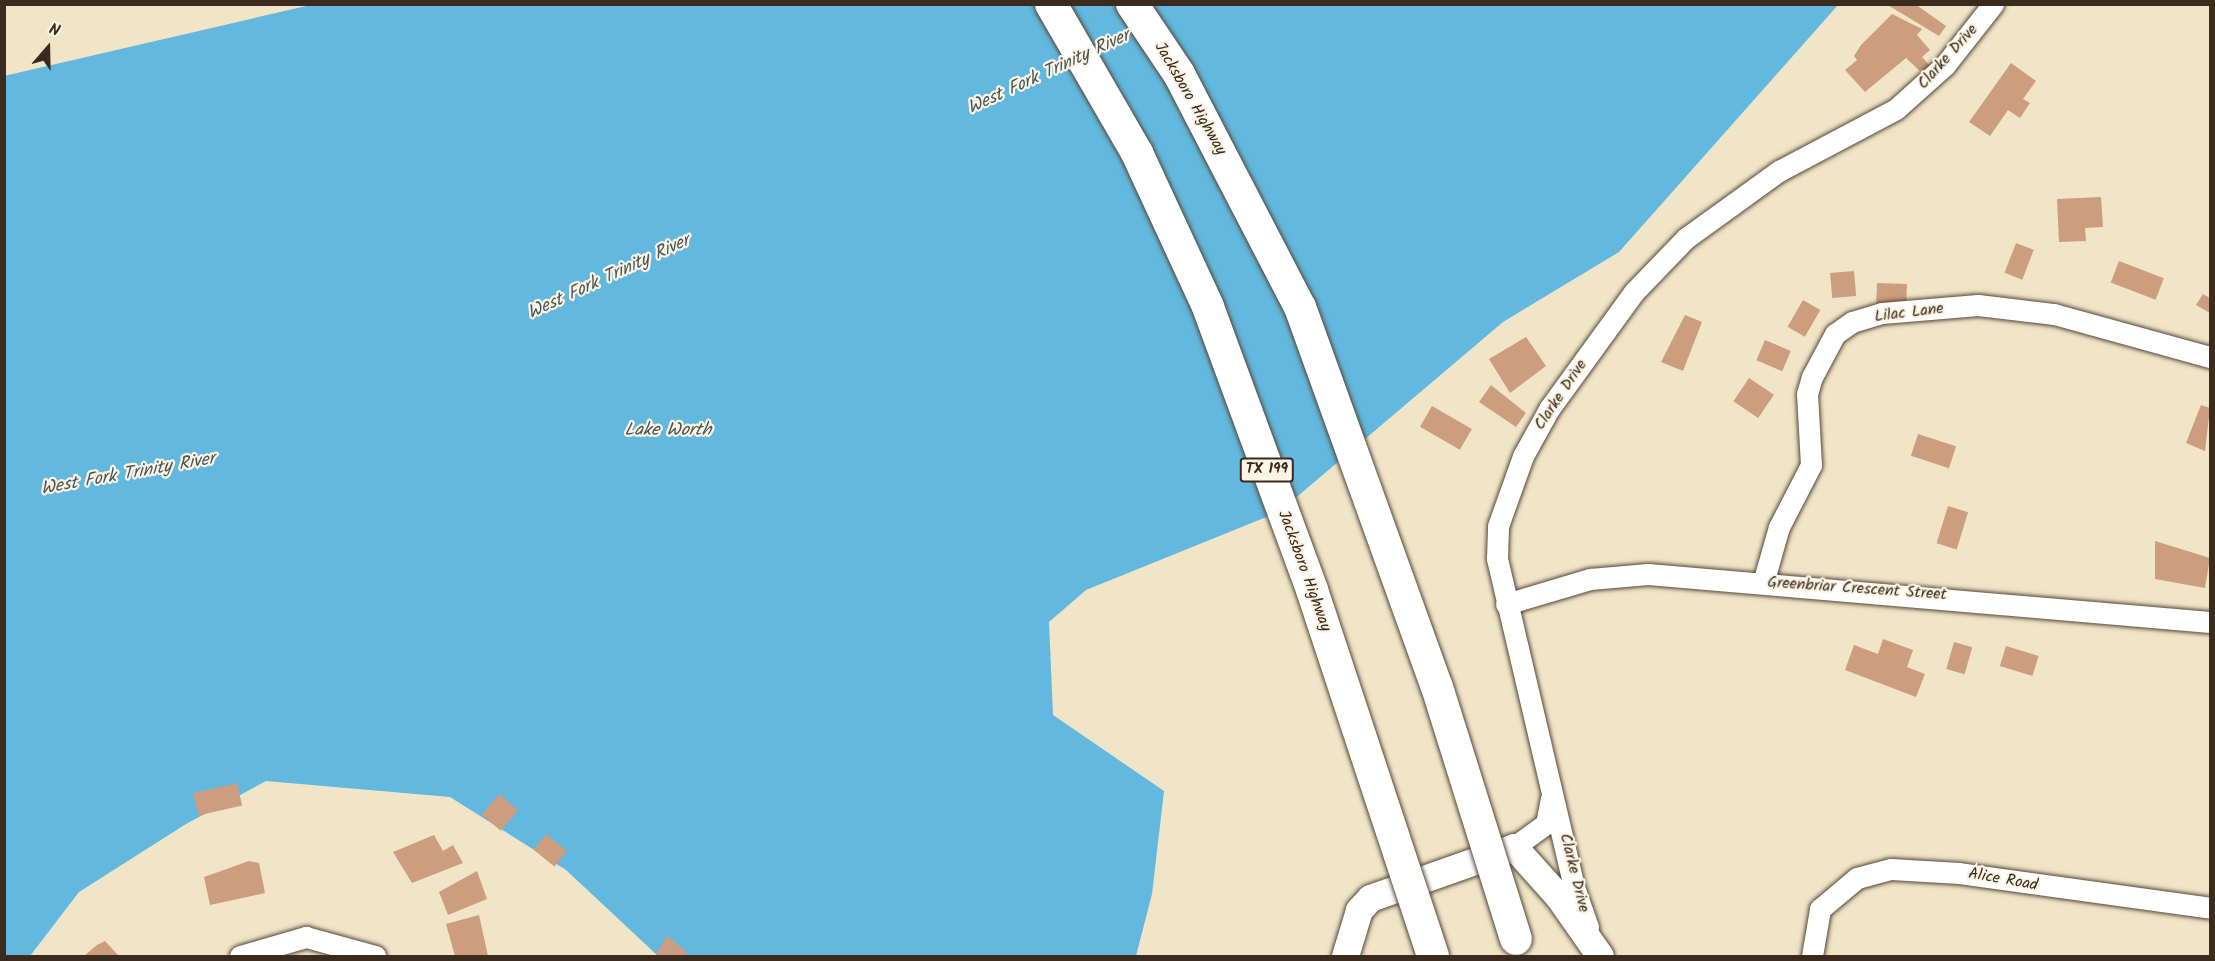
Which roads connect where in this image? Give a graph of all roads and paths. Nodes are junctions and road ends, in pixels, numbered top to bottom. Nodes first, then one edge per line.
1 (1051, 4) edge
2 (1132, 4) edge
3 (1993, 4) edge
4 (2211, 357) edge
5 (1763, 583) junction
6 (1506, 604) junction
7 (2211, 622) edge
8 (1550, 788) junction
9 (1514, 847) junction
10 (2211, 908) edge
11 (1516, 939) dead end
12 (1600, 956) edge
13 (240, 957) edge
14 (375, 957) edge
15 (1346, 957) edge
16 (1433, 957) edge
17 (1812, 957) edge

1 - 16 highway, Jacksboro Highway / TX 199, bridge
2 - 11 highway, Jacksboro Highway, bridge
3 - 6 street, Clarke Drive
4 - 5 street, Lilac Lane
5 - 6 street, Greenbriar Crescent Street
5 - 7 street, Greenbriar Crescent Street
6 - 8 street, Clarke Drive
8 - 9 street
8 - 12 street, Clarke Drive
9 - 12 main road
9 - 15 main road
10 - 17 street, Alice Road
13 - 14 street

